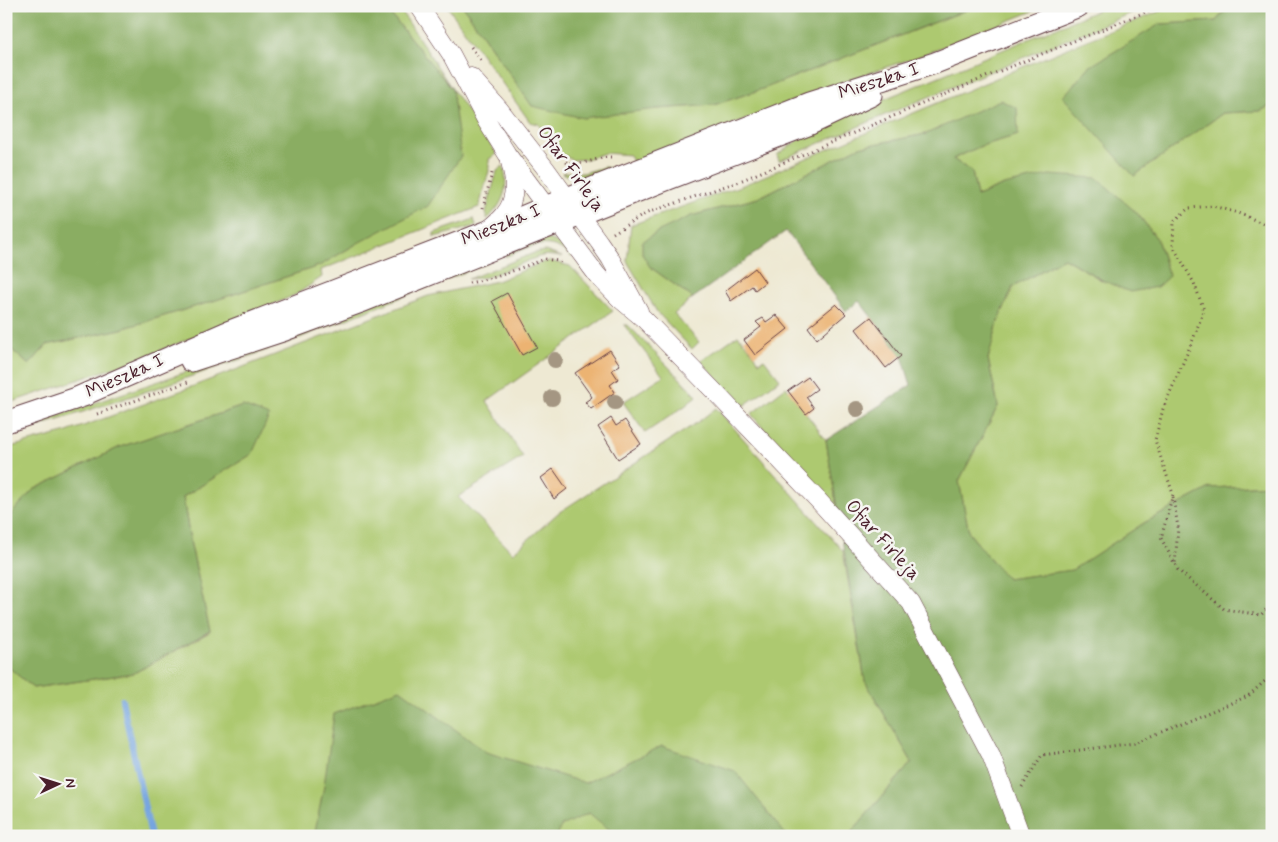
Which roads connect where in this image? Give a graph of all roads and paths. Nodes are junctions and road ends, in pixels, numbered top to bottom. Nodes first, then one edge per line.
1 (420, 6) edge
2 (1078, 6) edge
3 (1160, 6) edge
4 (451, 54) junction
5 (935, 64) junction
6 (507, 154) junction
7 (572, 207) junction
8 (479, 212) dead end
9 (552, 215) junction
10 (1272, 227) edge
11 (486, 232) junction
12 (598, 242) junction
13 (581, 254) junction
14 (461, 284) dead end
15 (644, 319) junction
16 (72, 400) junction
17 (6, 422) edge
18 (1173, 494) junction
19 (1175, 565) junction
20 (1272, 603) edge
21 (1272, 675) edge
22 (1010, 806) junction
23 (1021, 836) edge

1 - 4 street, Ofiar Firleja
2 - 5 street, Mieszka I
3 - 12 path
4 - 6 street, Ofiar Firleja
4 - 7 street, Ofiar Firleja
5 - 7 street, Mieszka I
5 - 7 street, Mieszka I
6 - 8 path
6 - 9 street, Ofiar Firleja
6 - 11 street, Ofiar Firleja
7 - 9 street, Mieszka I
7 - 12 street, Ofiar Firleja
9 - 11 street, Mieszka I
9 - 13 street, Ofiar Firleja
9 - 16 street, Mieszka I
10 - 18 path
11 - 16 street, Mieszka I
12 - 15 street, Ofiar Firleja
13 - 14 path
13 - 15 street, Ofiar Firleja
15 - 22 street, Ofiar Firleja
16 - 17 street, Mieszka I
18 - 19 path
18 - 19 path
19 - 20 path
21 - 22 path
22 - 23 street, Ofiar Firleja

